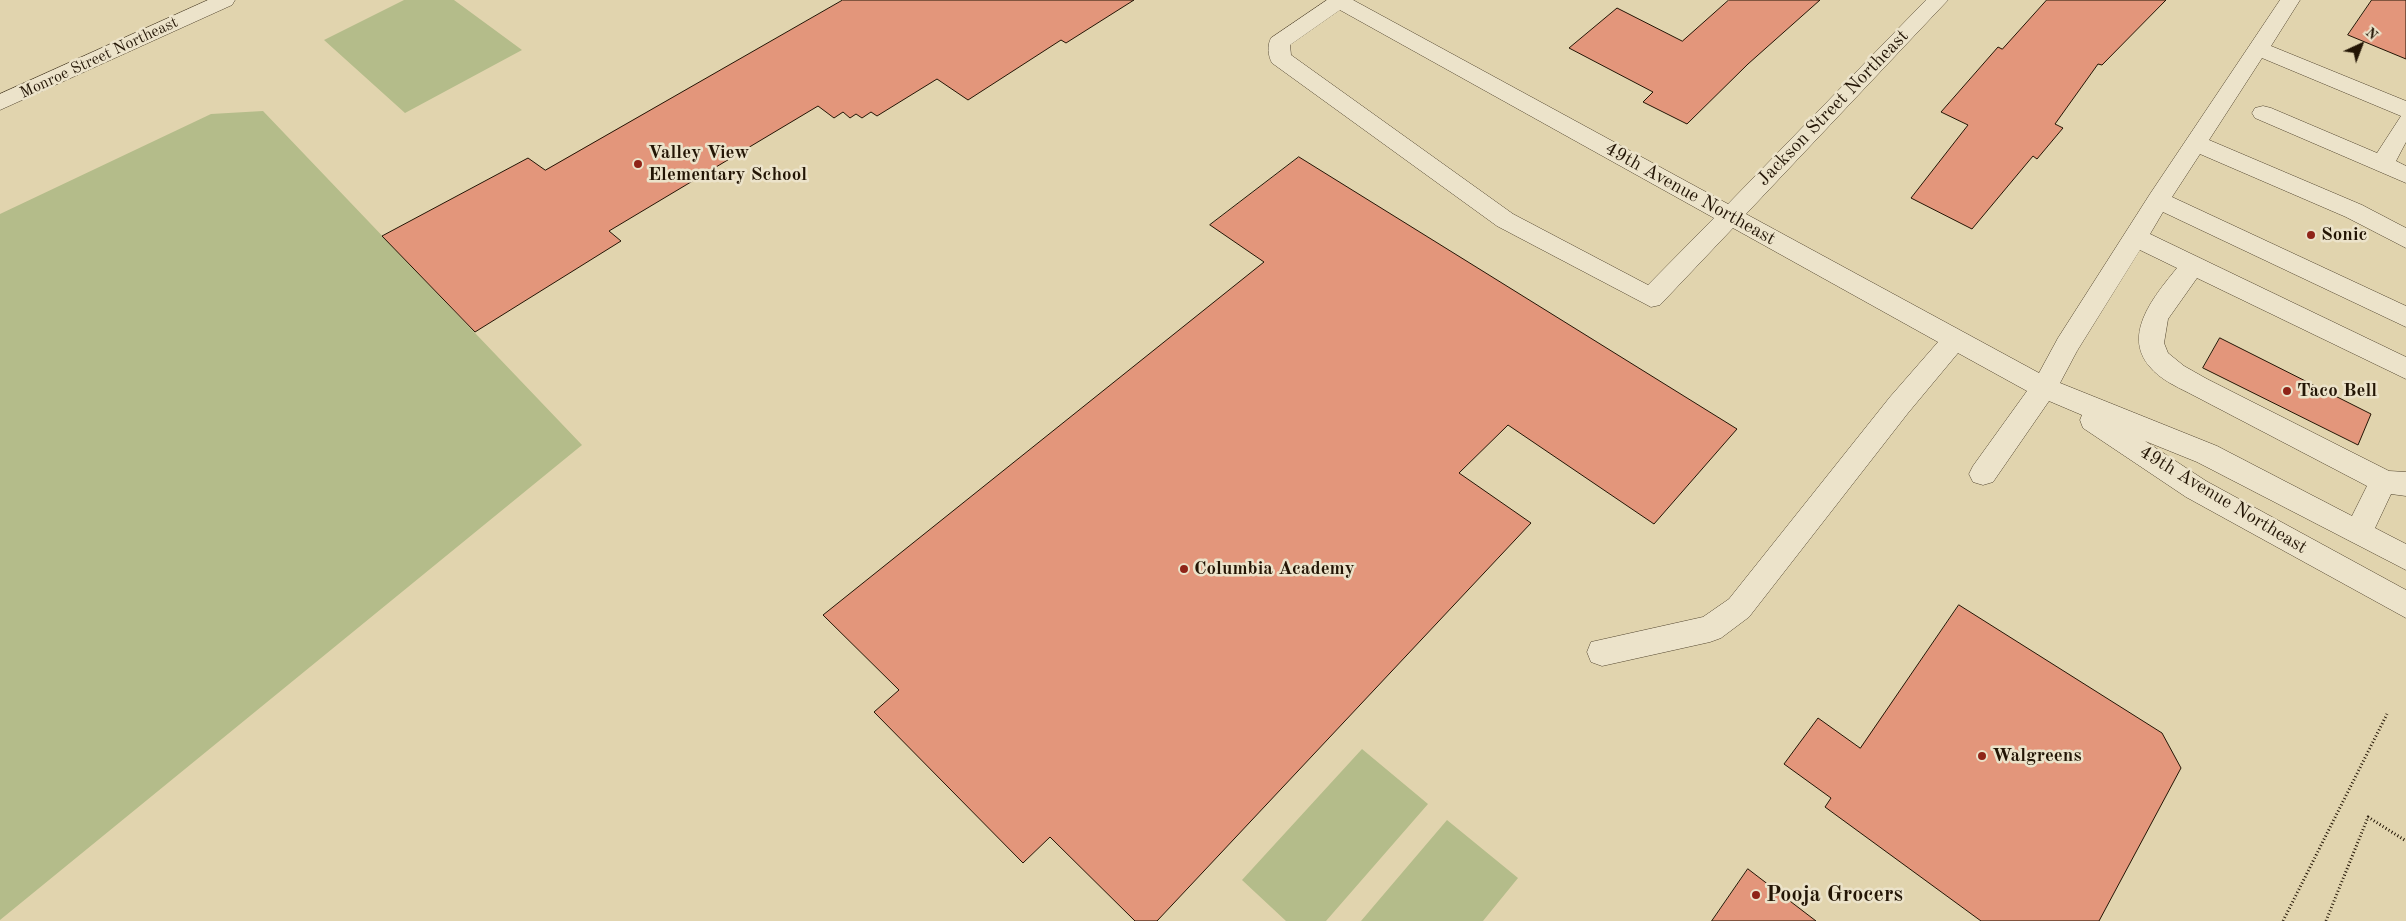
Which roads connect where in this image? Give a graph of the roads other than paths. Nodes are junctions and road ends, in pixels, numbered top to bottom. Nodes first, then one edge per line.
1 (225, 0) edge
2 (1338, 0) edge
3 (1938, 0) edge
4 (2290, 0) edge
5 (2257, 48) junction
6 (0, 103) edge
7 (2406, 110) edge
8 (2262, 113) dead end
9 (2406, 122) edge
10 (2195, 143) junction
11 (2382, 165) junction
12 (2406, 175) edge
13 (2158, 200) junction
14 (1729, 215) junction
15 (2135, 237) junction
16 (2406, 239) edge
17 (2193, 265) junction
18 (2406, 317) edge
19 (1954, 340) junction
20 (2406, 370) edge
21 (2044, 388) junction
22 (1983, 474) dead end
23 (2394, 482) edge
24 (2359, 532) junction
25 (2406, 558) edge
26 (2406, 605) edge
27 (1602, 652) dead end

1 - 6 street, Monroe Street Northeast
2 - 14 street, 49th Avenue Northeast
2 - 14 street, Jackson Street Northeast
3 - 14 street, Jackson Street Northeast
4 - 5 street
5 - 7 street
5 - 10 street
8 - 11 street
9 - 11 street
10 - 13 street
10 - 16 street
11 - 12 street
13 - 15 street
13 - 18 street
14 - 19 street, 49th Avenue Northeast
15 - 17 street
15 - 21 street
17 - 20 street
17 - 23 street
19 - 21 street, 49th Avenue Northeast
19 - 27 street
21 - 22 street
21 - 24 street, 49th Avenue Northeast
21 - 26 street, 49th Avenue Northeast
23 - 24 street
24 - 25 street, 49th Avenue Northeast

